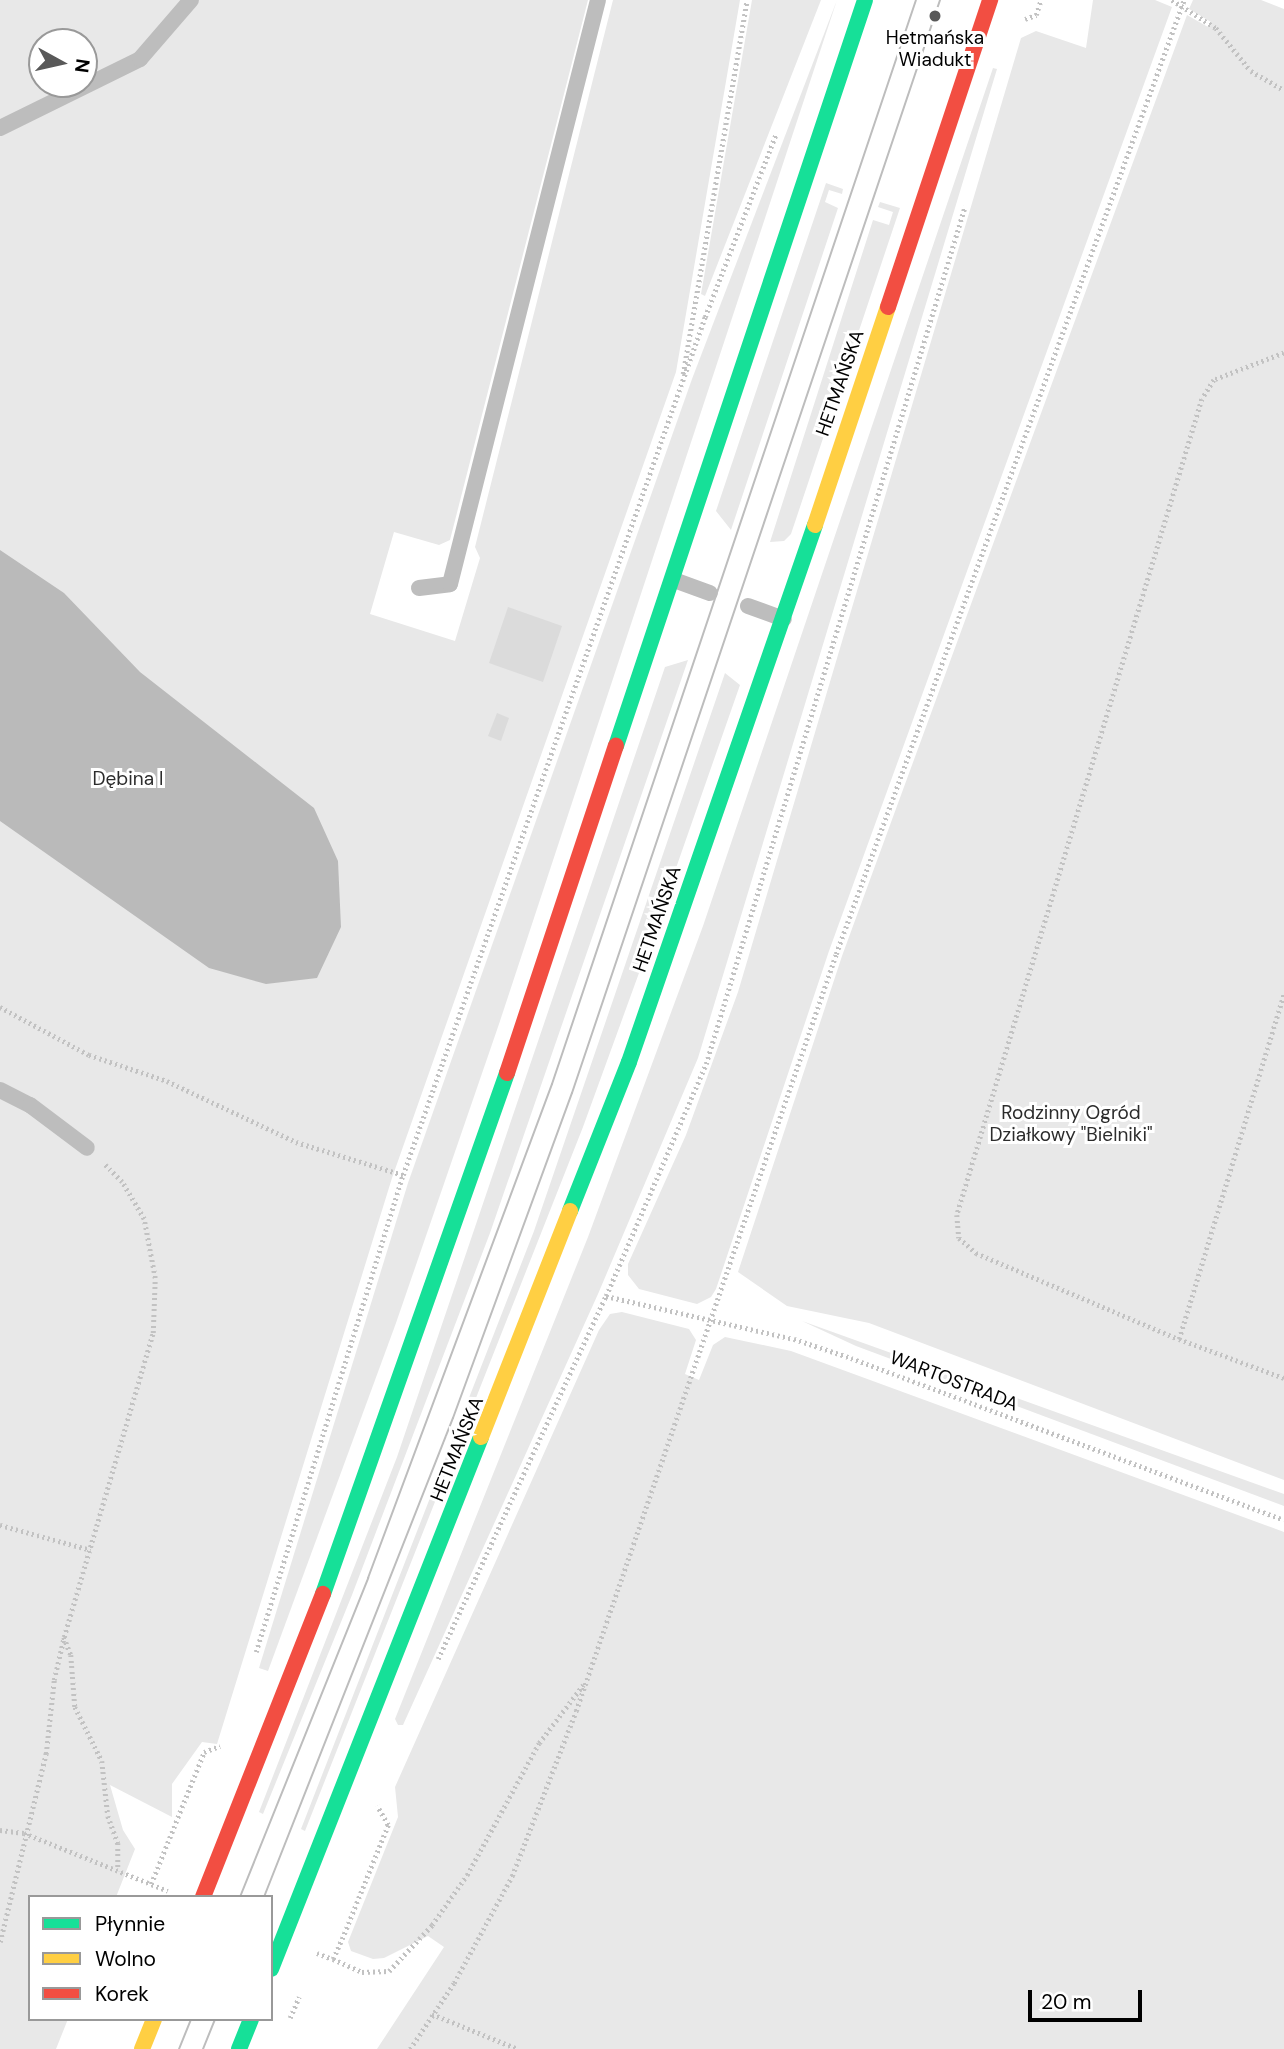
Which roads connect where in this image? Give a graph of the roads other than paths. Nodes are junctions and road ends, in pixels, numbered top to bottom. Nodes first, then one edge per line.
1 (191, 0) edge
2 (598, 0) edge
3 (866, 0) edge
4 (990, 0) edge
5 (0, 128) edge
6 (674, 580) junction
7 (419, 588) dead end
8 (710, 593) dead end
9 (748, 606) dead end
10 (784, 619) junction
11 (0, 1090) edge
12 (87, 1148) road end
13 (204, 1895) edge
14 (273, 1964) edge
15 (153, 2021) edge
16 (250, 2021) edge
17 (142, 2049) edge
18 (239, 2049) edge

1 - 5 lane
2 - 7 lane
3 - 6 main road
4 - 10 main road, HETMAŃSKA
6 - 8 lane
6 - 13 main road
9 - 10 lane
10 - 14 main road, HETMAŃSKA
11 - 12 lane
15 - 17 main road
16 - 18 main road

